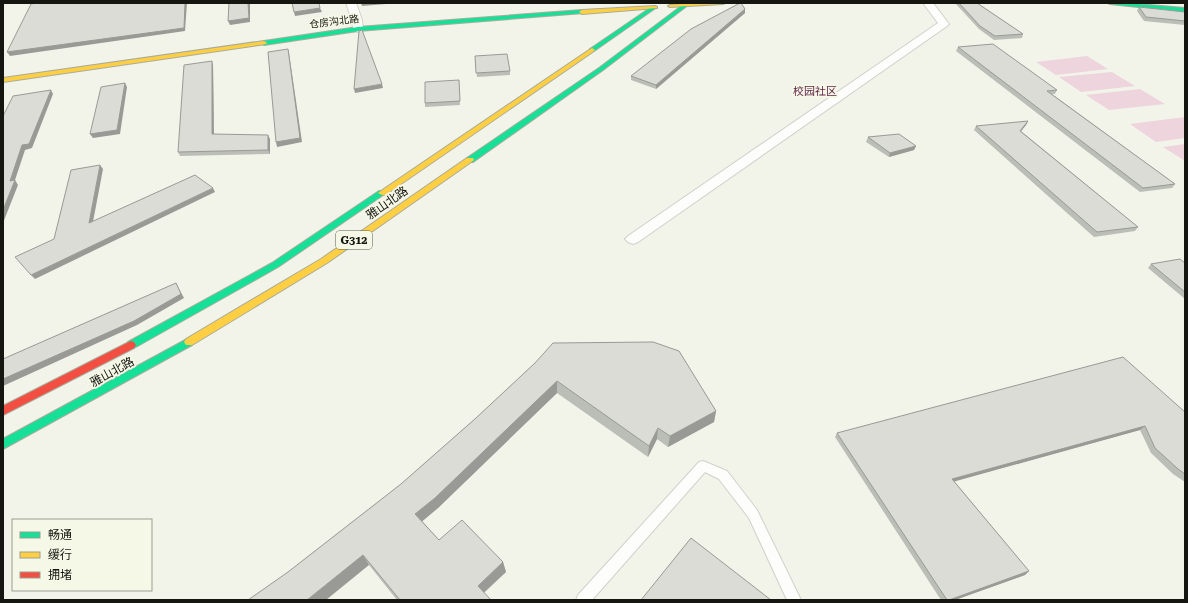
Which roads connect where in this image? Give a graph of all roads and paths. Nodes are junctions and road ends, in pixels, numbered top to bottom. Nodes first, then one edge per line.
1 (351, 3) edge
2 (617, 3) edge
3 (723, 3) edge
4 (928, 3) edge
5 (1110, 3) edge
6 (688, 4) edge
7 (662, 6) edge
8 (1185, 10) edge
9 (355, 23) junction
10 (80, 60) dead end
11 (3, 71) edge
12 (3, 80) edge
13 (633, 239) dead end
14 (3, 411) edge
15 (3, 444) edge
16 (583, 600) edge
17 (794, 600) edge

1 - 9 street
2 - 9 main road, 仓房沟北路
3 - 6 main road, 仓房沟北路
4 - 13 street
5 - 8 main road
6 - 7 main road, 仓房沟北路
6 - 15 main road, 雅山北路 / G312
7 - 9 main road, 仓房沟北路
7 - 14 main road, 雅山北路 / G312
9 - 12 main road, 仓房沟北路
10 - 11 main road
16 - 17 lane

